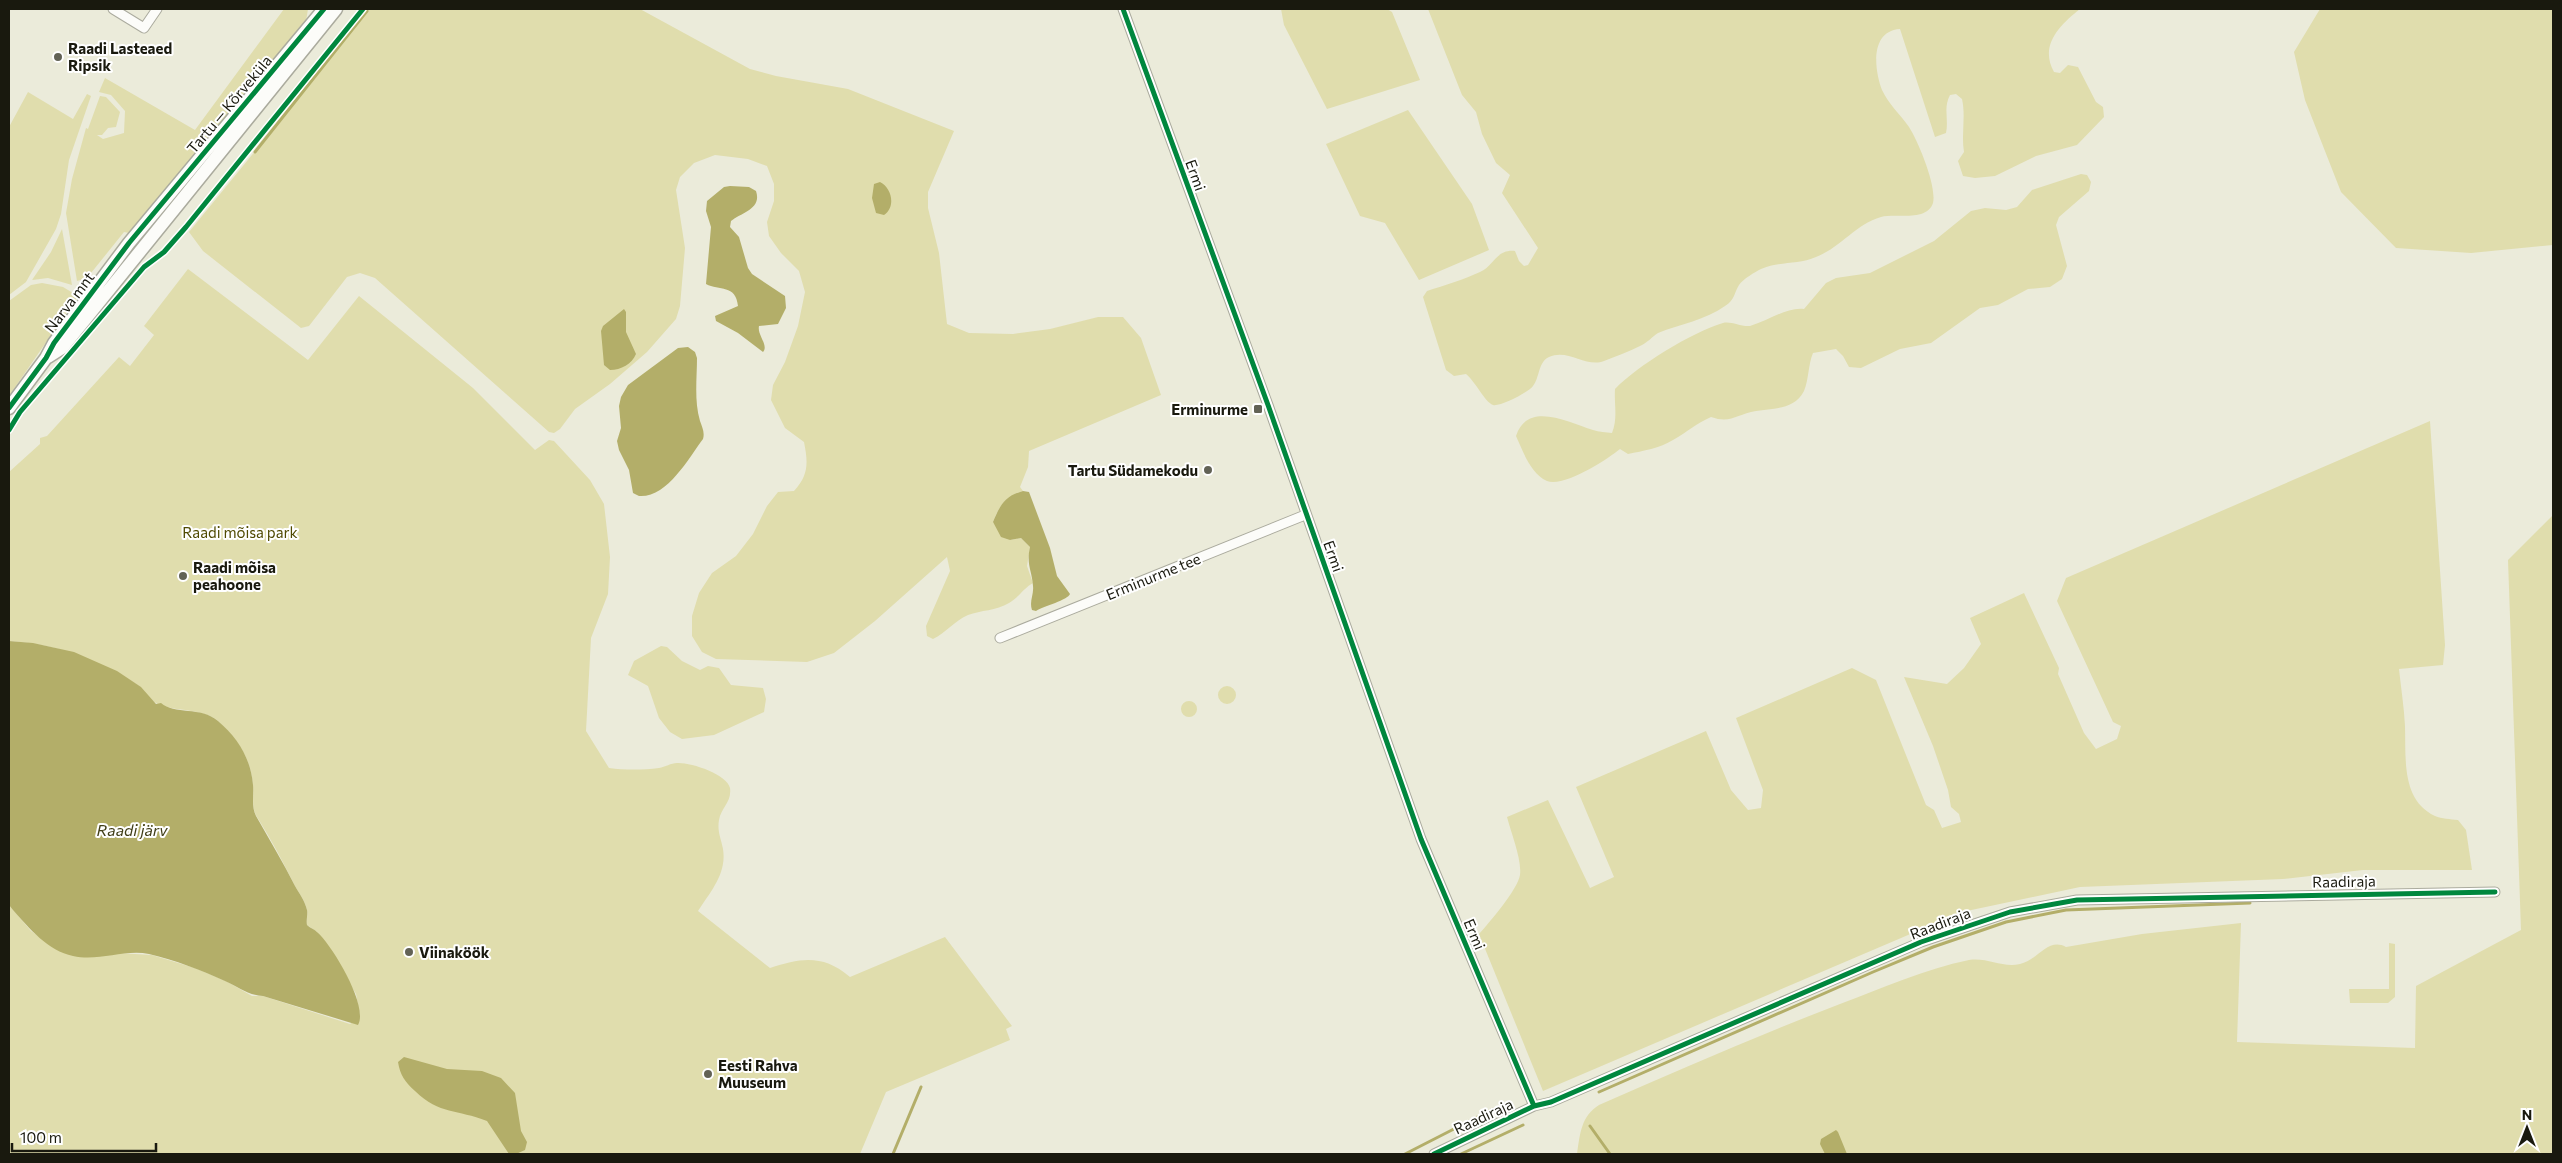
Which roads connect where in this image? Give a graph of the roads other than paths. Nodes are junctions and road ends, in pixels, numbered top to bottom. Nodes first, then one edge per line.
1 (113, 9) edge
2 (158, 9) edge
3 (313, 9) edge
4 (324, 9) edge
5 (336, 9) edge
6 (1124, 9) edge
7 (312, 23) junction
8 (153, 214) joint
9 (46, 358) junction
10 (9, 408) edge
11 (1305, 515) junction
12 (1000, 638) dead end
13 (2495, 892) dead end
14 (1534, 1106) junction
15 (1434, 1154) edge

1 - 2 street
3 - 7 main road
4 - 7 main road, Tartu — Kõrveküla
5 - 9 main road, Tartu — Kõrveküla
6 - 11 street, Ermi
7 - 8 main road, Tartu — Kõrveküla
8 - 9 main road, Narva mnt
9 - 10 main road, Narva mnt
11 - 12 street, Erminurme tee
11 - 14 street, Ermi
13 - 14 street, Raadiraja
14 - 15 street, Raadiraja

